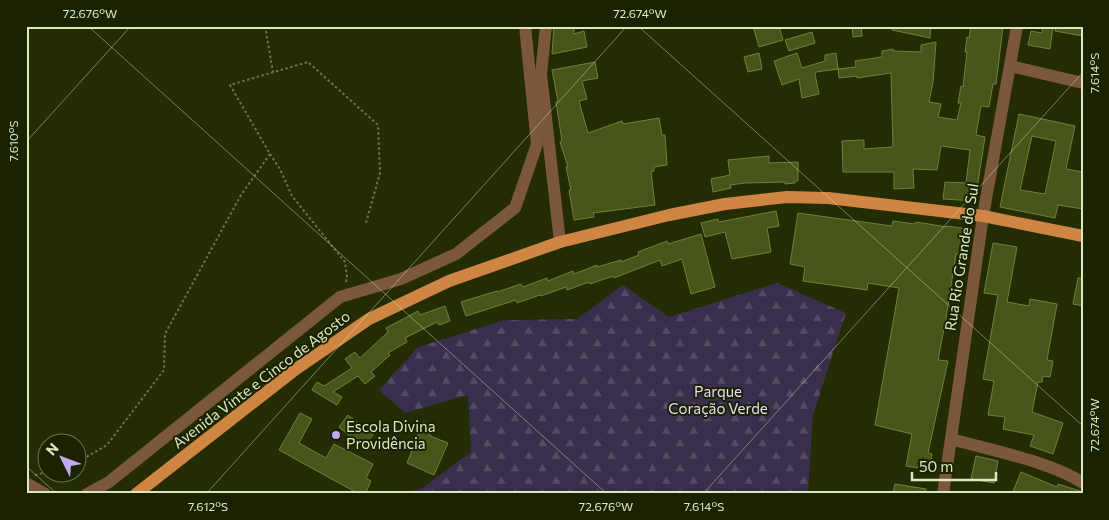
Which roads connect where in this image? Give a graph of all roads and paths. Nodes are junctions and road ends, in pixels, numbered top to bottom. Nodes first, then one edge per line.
1 (265, 26) edge
2 (525, 26) edge
3 (546, 26) edge
4 (1016, 26) edge
5 (1010, 66) junction
6 (273, 72) junction
7 (1083, 83) edge
8 (270, 154) junction
9 (983, 216) junction
10 (366, 223) dead end
11 (1083, 236) edge
12 (560, 242) junction
13 (342, 296) junction
14 (951, 439) junction
15 (88, 456) edge
16 (26, 483) edge
17 (1083, 483) edge
18 (45, 494) edge
19 (87, 494) edge
20 (136, 494) edge
21 (942, 494) edge

1 - 6 path
2 - 13 street
3 - 12 street
4 - 5 street, Rua Rio Grande do Sul
5 - 7 street
5 - 9 street, Rua Rio Grande do Sul
6 - 8 path
6 - 10 path
8 - 13 path
8 - 15 path
9 - 11 main road, Avenida Vinte e Cinco de Agosto
9 - 12 main road, Avenida Vinte e Cinco de Agosto
9 - 14 street, Rua Rio Grande do Sul
12 - 20 main road, Avenida Vinte e Cinco de Agosto
13 - 19 street
14 - 17 street
14 - 21 street, Rua Rio Grande do Sul
16 - 18 street

